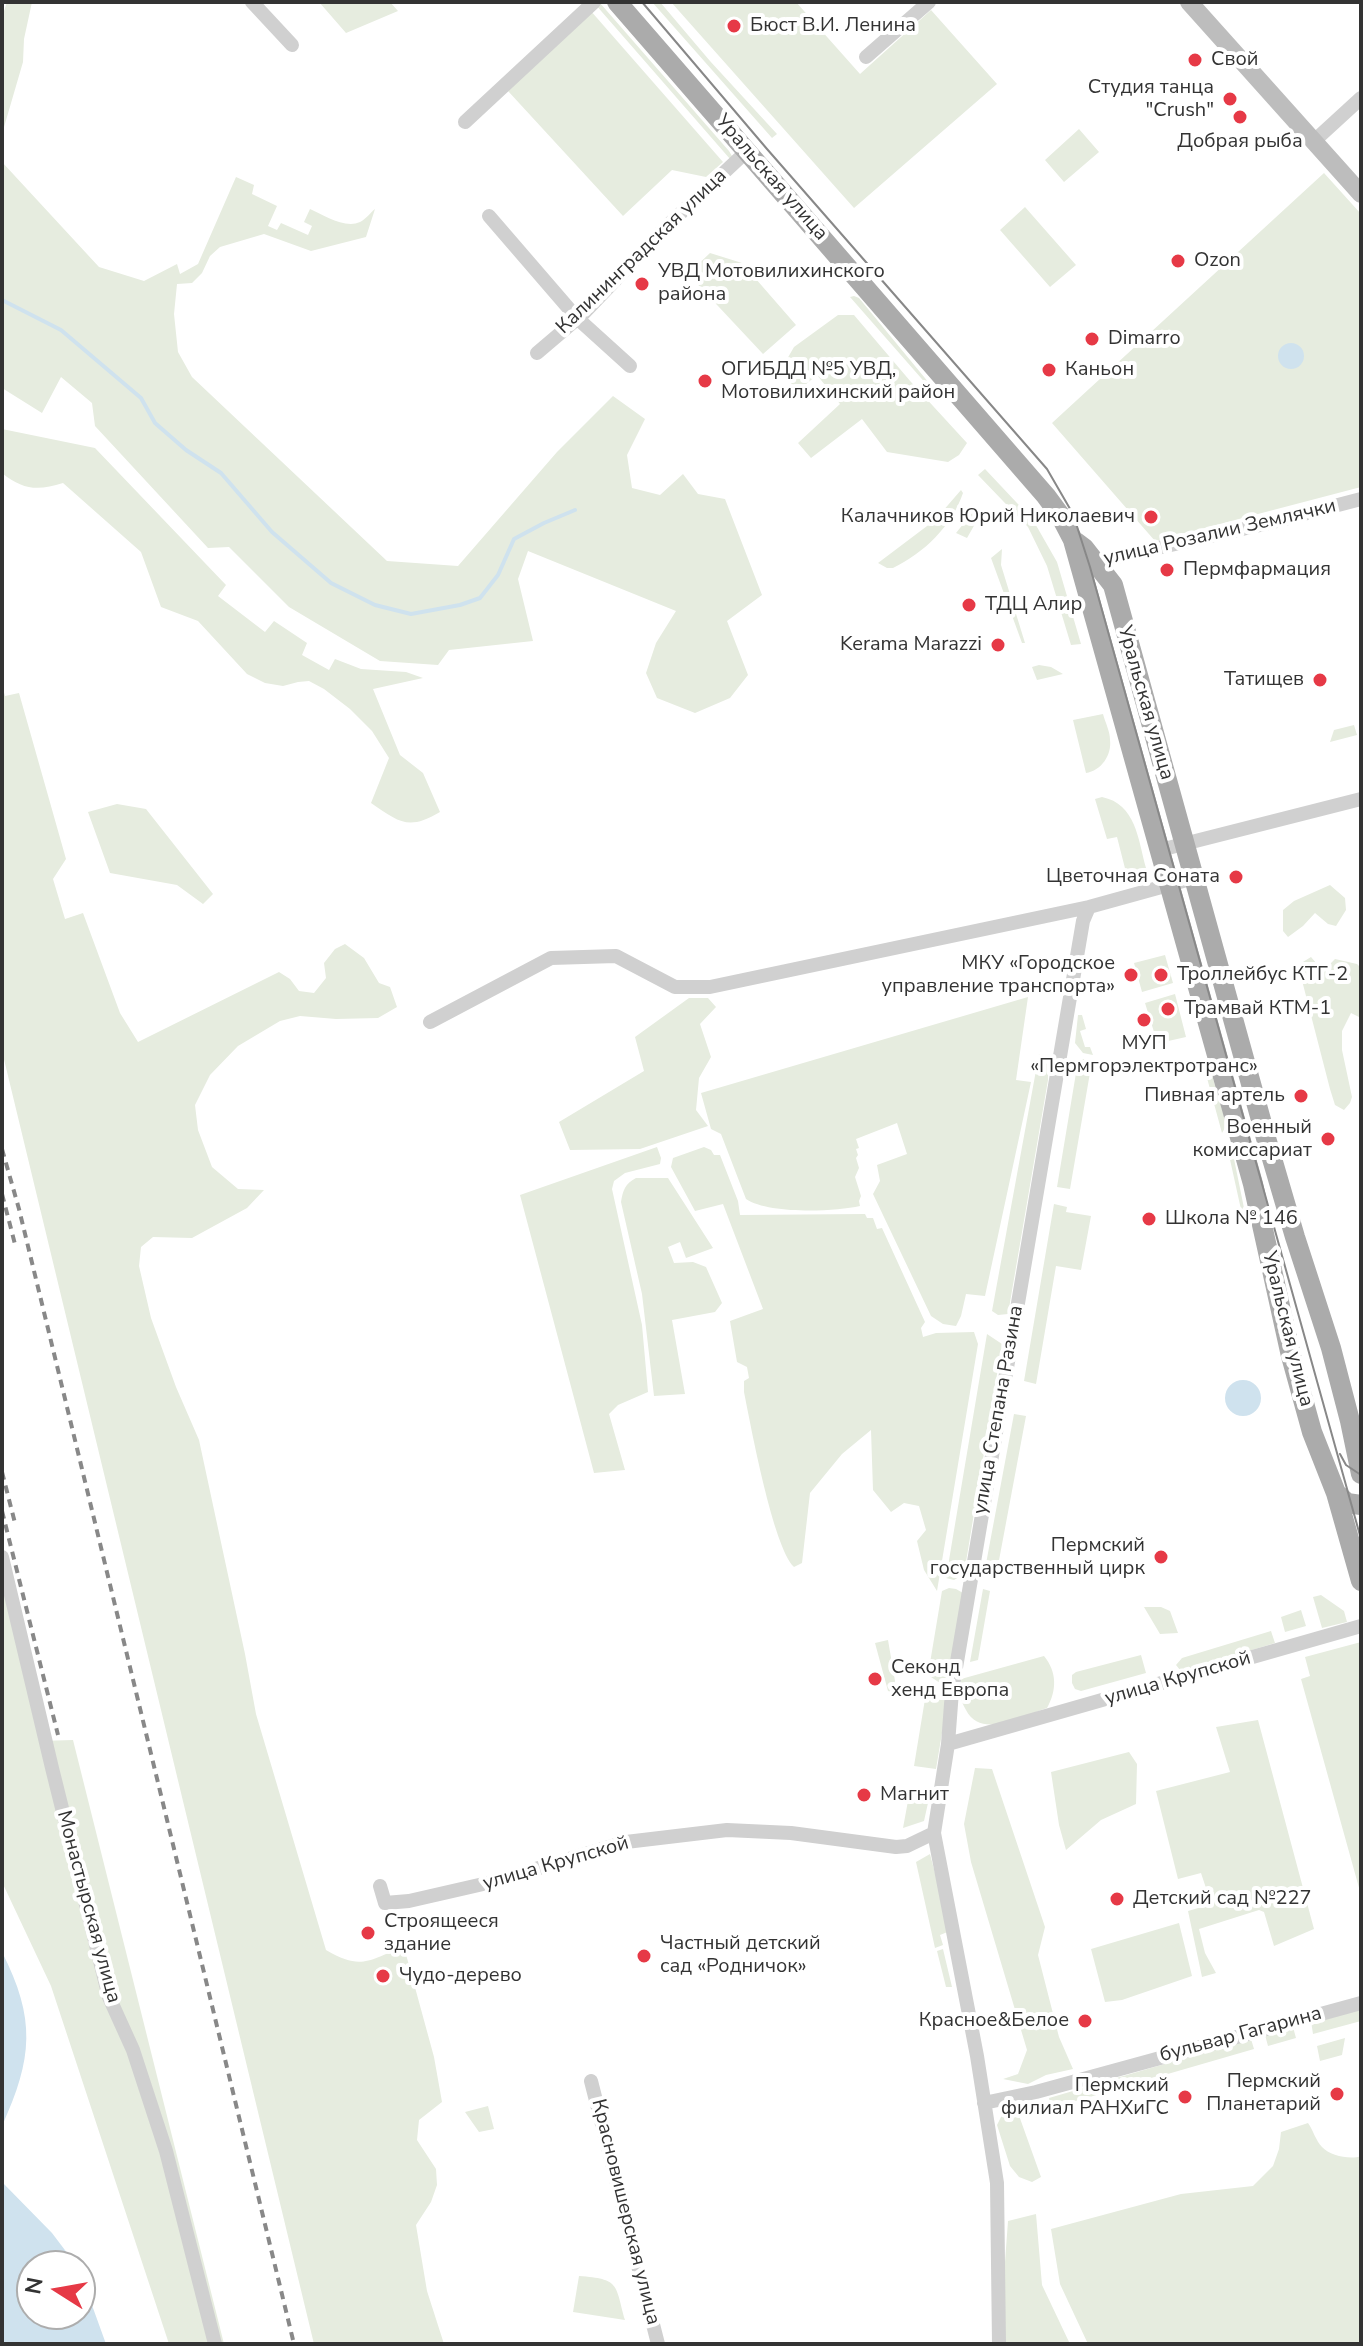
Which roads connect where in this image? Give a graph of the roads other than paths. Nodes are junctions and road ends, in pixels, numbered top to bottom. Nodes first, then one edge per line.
1 (252, 2) edge
2 (594, 2) edge
3 (617, 2) edge
4 (929, 2) edge
5 (1189, 2) edge
6 (292, 45) dead end
7 (866, 57) dead end
8 (1361, 98) edge
9 (465, 122) dead end
10 (1313, 142) junction
11 (747, 151) junction
12 (1361, 194) edge
13 (489, 216) dead end
14 (577, 318) junction
15 (537, 353) dead end
16 (630, 366) dead end
17 (1361, 499) edge
18 (1090, 568) junction
19 (1361, 799) edge
20 (1184, 843) junction
21 (1160, 850) junction
22 (1194, 878) junction
23 (1169, 885) junction
24 (1089, 907) junction
25 (430, 1022) dead end
26 (1360, 1468) edge
27 (1336, 1493) junction
28 (1361, 1505) edge
29 (2, 1557) edge
30 (1361, 1581) edge
31 (1361, 1626) edge
32 (948, 1744) junction
33 (934, 1833) junction
34 (380, 1886) dead end
35 (1361, 2003) edge
36 (591, 2081) dead end
37 (984, 2103) junction
38 (215, 2344) edge
39 (658, 2344) edge
40 (999, 2344) edge

1 - 6 street
2 - 9 street
3 - 11 main road, Уральская улица
4 - 7 street
5 - 10 street
8 - 10 street
10 - 12 street
11 - 14 street, Калининградская улица
11 - 18 main road, Уральская улица
13 - 14 street
14 - 15 street, Калининградская улица
14 - 16 street
17 - 18 street, улица Розалии Землячки
18 - 20 main road, Уральская улица
18 - 21 main road, Уральская улица
19 - 20 street
20 - 21 street
20 - 22 main road, Уральская улица
21 - 23 main road, Уральская улица
22 - 23 street
22 - 26 main road, Уральская улица
23 - 24 street
23 - 27 main road, Уральская улица
24 - 25 street
24 - 32 street, улица Степана Разина
26 - 27 main road, Уральская улица
27 - 28 main road
27 - 30 main road, Уральская улица
29 - 38 street, Монастырская улица
31 - 32 street, улица Крупской
32 - 33 street, улица Степана Разина
33 - 34 street, улица Крупской
33 - 37 street, улица Степана Разина
35 - 37 street, бульвар Гагарина
36 - 39 street, Красновишерская улица
37 - 40 street

